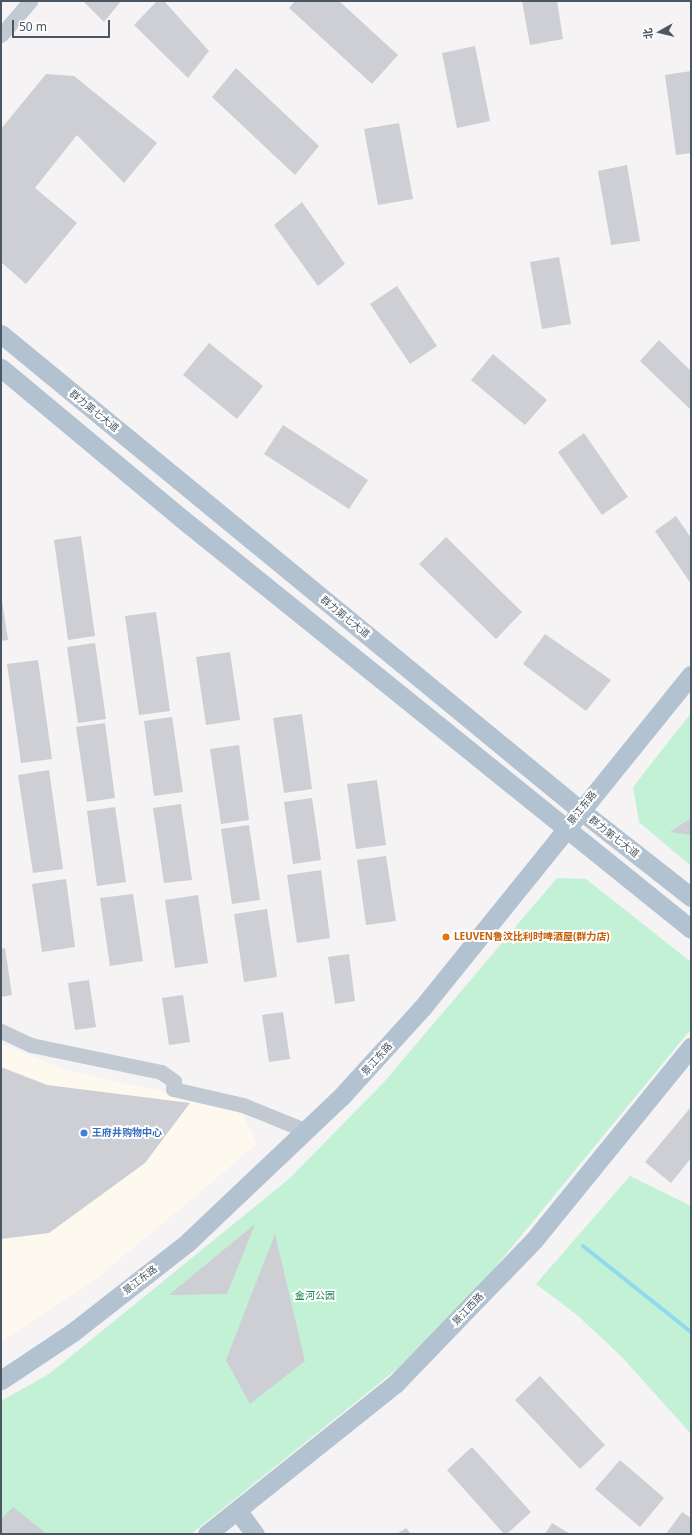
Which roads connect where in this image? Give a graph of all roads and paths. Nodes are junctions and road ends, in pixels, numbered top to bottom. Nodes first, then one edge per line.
1 (30, 1) edge
2 (1, 35) edge
3 (1, 334) edge
4 (1, 368) edge
5 (691, 675) edge
6 (580, 810) junction
7 (565, 829) junction
8 (691, 897) edge
9 (691, 929) edge
10 (1, 1031) edge
11 (691, 1047) edge
12 (307, 1131) junction
13 (1, 1380) edge
14 (231, 1523) edge
15 (207, 1534) edge
16 (255, 1534) edge

1 - 2 street
3 - 6 main road, 群力第七大道
4 - 7 main road
5 - 6 main road, 景江东路
6 - 7 main road, 景江东路
6 - 8 main road, 群力第七大道
7 - 9 main road
7 - 12 main road, 景江东路
10 - 12 street
11 - 14 main road, 景江西路
12 - 13 main road, 景江东路
14 - 15 main road, 景江西路
14 - 16 main road

